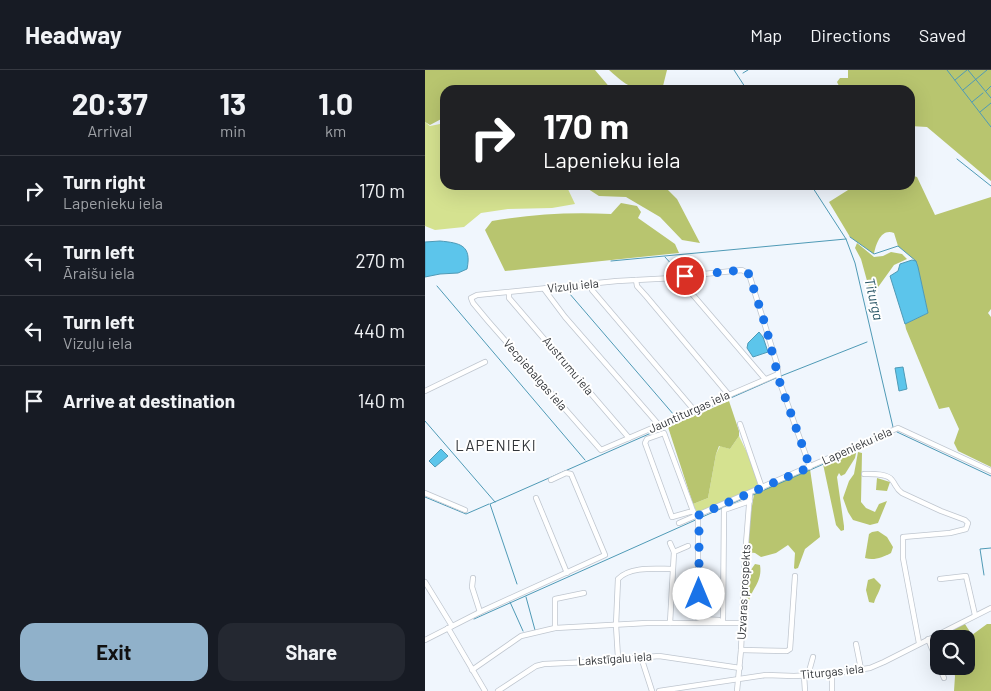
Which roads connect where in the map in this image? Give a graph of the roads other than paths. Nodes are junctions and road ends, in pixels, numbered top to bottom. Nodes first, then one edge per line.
1 (685, 276) dead end
2 (636, 280) junction
3 (591, 284) junction
4 (543, 289) junction
5 (509, 293) junction
6 (471, 298) joint
7 (485, 362) dead end
8 (778, 374) junction
9 (765, 379) junction
10 (425, 391) edge
11 (729, 395) junction
12 (694, 410) junction
13 (739, 424) dead end
14 (659, 425) junction
15 (629, 438) junction
16 (601, 450) joint
17 (810, 467) junction
18 (991, 471) edge
19 (864, 474) dead end
20 (551, 480) dead end
21 (762, 488) junction
22 (425, 493) edge
23 (751, 493) junction
24 (536, 498) dead end
25 (750, 500) junction
26 (465, 510) dead end
27 (696, 514) junction
28 (679, 523) dead end
29 (670, 543) dead end
30 (688, 546) dead end
31 (674, 552) junction
32 (672, 569) junction
33 (567, 573) junction
34 (795, 576) dead end
35 (473, 578) dead end
36 (940, 579) dead end
37 (425, 582) edge
38 (584, 593) dead end
39 (991, 608) edge
40 (481, 612) junction
41 (975, 615) junction
42 (670, 623) junction
43 (741, 623) junction
44 (616, 625) junction
45 (450, 627) junction
46 (555, 628) junction
47 (928, 639) junction
48 (425, 640) edge
49 (919, 643) junction
50 (856, 644) dead end
51 (930, 644) edge
52 (741, 650) junction
53 (641, 657) junction
54 (813, 657) dead end
55 (619, 658) junction
56 (739, 668) junction
57 (861, 669) junction
58 (472, 670) junction
59 (831, 673) junction
60 (806, 675) junction
61 (943, 675) edge
62 (944, 678) dead end
63 (738, 679) junction
64 (686, 689) edge
65 (500, 690) edge
66 (485, 691) edge
67 (652, 691) edge
68 (659, 691) edge
69 (737, 691) edge
70 (805, 691) edge
71 (832, 691) edge

1 - 8 street
2 - 3 street, Vizuļu iela
2 - 9 street, Vizuļu iela
2 - 11 street
3 - 4 street, Vizuļu iela
3 - 12 street
4 - 5 street, Vizuļu iela
4 - 14 street
5 - 6 street, Vizuļu iela
5 - 15 street, Austrumu iela
6 - 16 street, Vecpiebalgas iela
7 - 10 street
8 - 9 street, Jauntiturgas iela
8 - 17 street
9 - 11 street, Jauntiturgas iela
11 - 12 street, Jauntiturgas iela
12 - 14 street, Jauntiturgas iela
13 - 21 street
14 - 15 street, Jauntiturgas iela
15 - 16 street, Jauntiturgas iela
17 - 18 street, Lapenieku iela
17 - 21 street, Lapenieku iela
19 - 49 street
20 - 33 street
21 - 23 street, Lapenieku iela
22 - 26 street
23 - 25 street, Uzvaras prospekts
23 - 27 street, Lapenieku iela
24 - 33 street
25 - 27 street
25 - 43 street, Uzvaras prospekts
27 - 27 street
27 - 28 street, Lapenieku iela
29 - 31 street
30 - 31 street
31 - 32 street
32 - 42 street
32 - 44 street
33 - 40 street
34 - 52 street
35 - 40 street
36 - 41 street
37 - 45 street
38 - 46 street
39 - 41 street, Titurgas iela
40 - 45 street
41 - 47 street, Titurgas iela
42 - 43 street
42 - 44 street
43 - 52 street, Uzvaras prospekts
44 - 46 street
44 - 55 street
45 - 48 street
45 - 58 street
46 - 58 street
47 - 49 street, Titurgas iela
47 - 51 street
49 - 57 street, Titurgas iela
50 - 57 street
52 - 56 street, Uzvaras prospekts
53 - 55 street, Lakstīgalu iela
53 - 56 street, Lakstīgalu iela
53 - 67 street
54 - 60 street
55 - 65 street, Lakstīgalu iela
56 - 63 street, Uzvaras prospekts
57 - 59 street, Titurgas iela
58 - 66 street
59 - 60 street, Titurgas iela
59 - 71 street
60 - 63 street, Titurgas iela
60 - 70 street
61 - 62 street
63 - 64 street, Titurgas iela
63 - 69 street, Uzvaras prospekts
64 - 68 street, Titurgas iela

